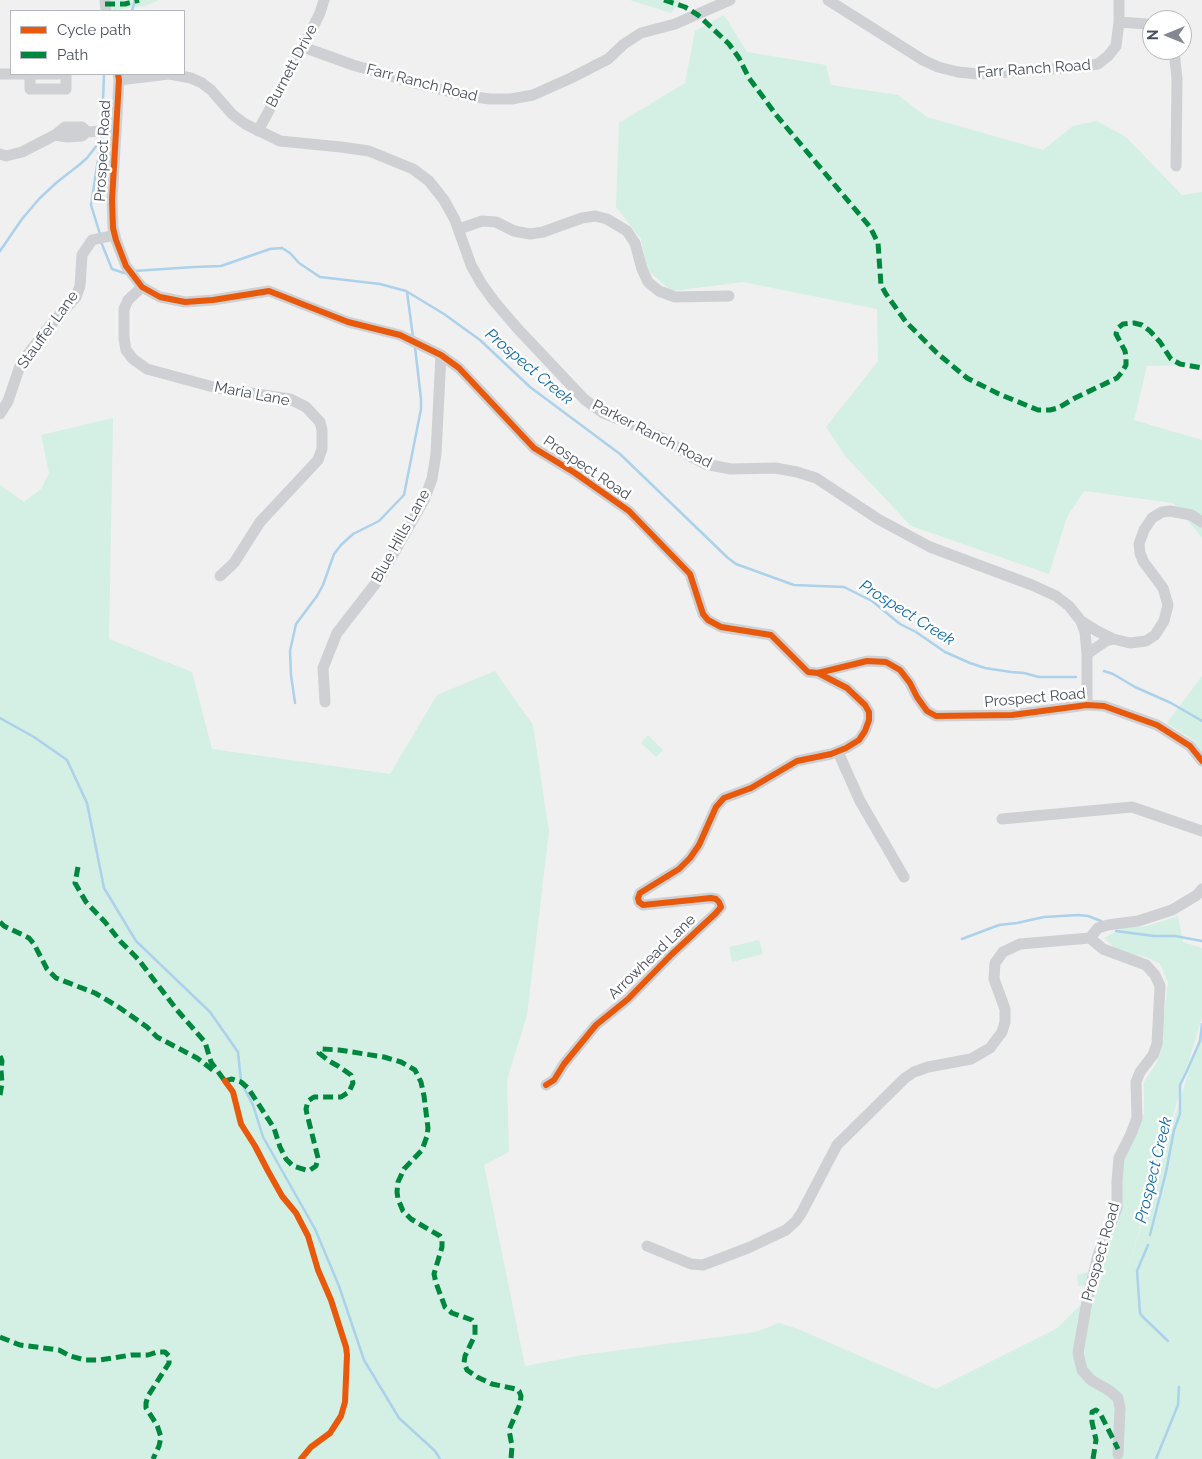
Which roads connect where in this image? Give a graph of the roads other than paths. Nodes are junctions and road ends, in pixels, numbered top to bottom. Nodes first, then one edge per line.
1 (324, 0) edge
2 (730, 0) edge
3 (828, 0) edge
4 (1119, 0) edge
5 (1119, 22) junction
6 (1142, 24) edge
7 (303, 47) junction
8 (1175, 60) edge
9 (30, 75) edge
10 (66, 75) edge
11 (152, 75) edge
12 (174, 75) edge
13 (118, 77) edge
14 (102, 131) junction
15 (258, 131) junction
16 (0, 154) edge
17 (1176, 166) dead end
18 (459, 229) junction
19 (106, 236) junction
20 (139, 283) junction
21 (729, 296) dead end
22 (441, 355) junction
23 (0, 414) edge
24 (1202, 522) edge
25 (220, 576) dead end
26 (1083, 627) junction
27 (1113, 639) junction
28 (1087, 654) junction
29 (818, 673) junction
30 (325, 702) dead end
31 (1087, 705) junction
32 (838, 752) junction
33 (1202, 761) edge
34 (1002, 819) dead end
35 (1202, 831) edge
36 (904, 877) dead end
37 (1202, 889) edge
38 (1090, 938) junction
39 (546, 1085) dead end
40 (647, 1246) dead end
41 (1118, 1454) dead end

1 - 7 street, Burnett Drive
2 - 7 street, Farr Ranch Road
3 - 5 street, Farr Ranch Road
4 - 5 street, Farr Ranch Road
5 - 6 street
7 - 15 street, Burnett Drive
8 - 17 street
9 - 10 street
11 - 13 street, Parker Ranch Road
12 - 15 street, Parker Ranch Road
13 - 14 street, Prospect Road
14 - 16 street
14 - 19 street, Prospect Road
15 - 18 street, Parker Ranch Road
18 - 21 street
18 - 26 street, Parker Ranch Road
19 - 20 street, Prospect Road
19 - 23 street, Stauffer Lane
20 - 22 street, Prospect Road
20 - 25 street, Maria Lane
22 - 29 street, Prospect Road
22 - 30 street, Blue Hills Lane
24 - 27 street
26 - 27 street, Parker Ranch Road
26 - 28 street
27 - 28 street
28 - 31 street
29 - 31 street, Prospect Road
29 - 32 street, Arrowhead Lane
31 - 33 street, Prospect Road
32 - 36 street
32 - 39 street, Arrowhead Lane
34 - 35 street
37 - 38 street
38 - 40 street
38 - 41 street, Prospect Road

